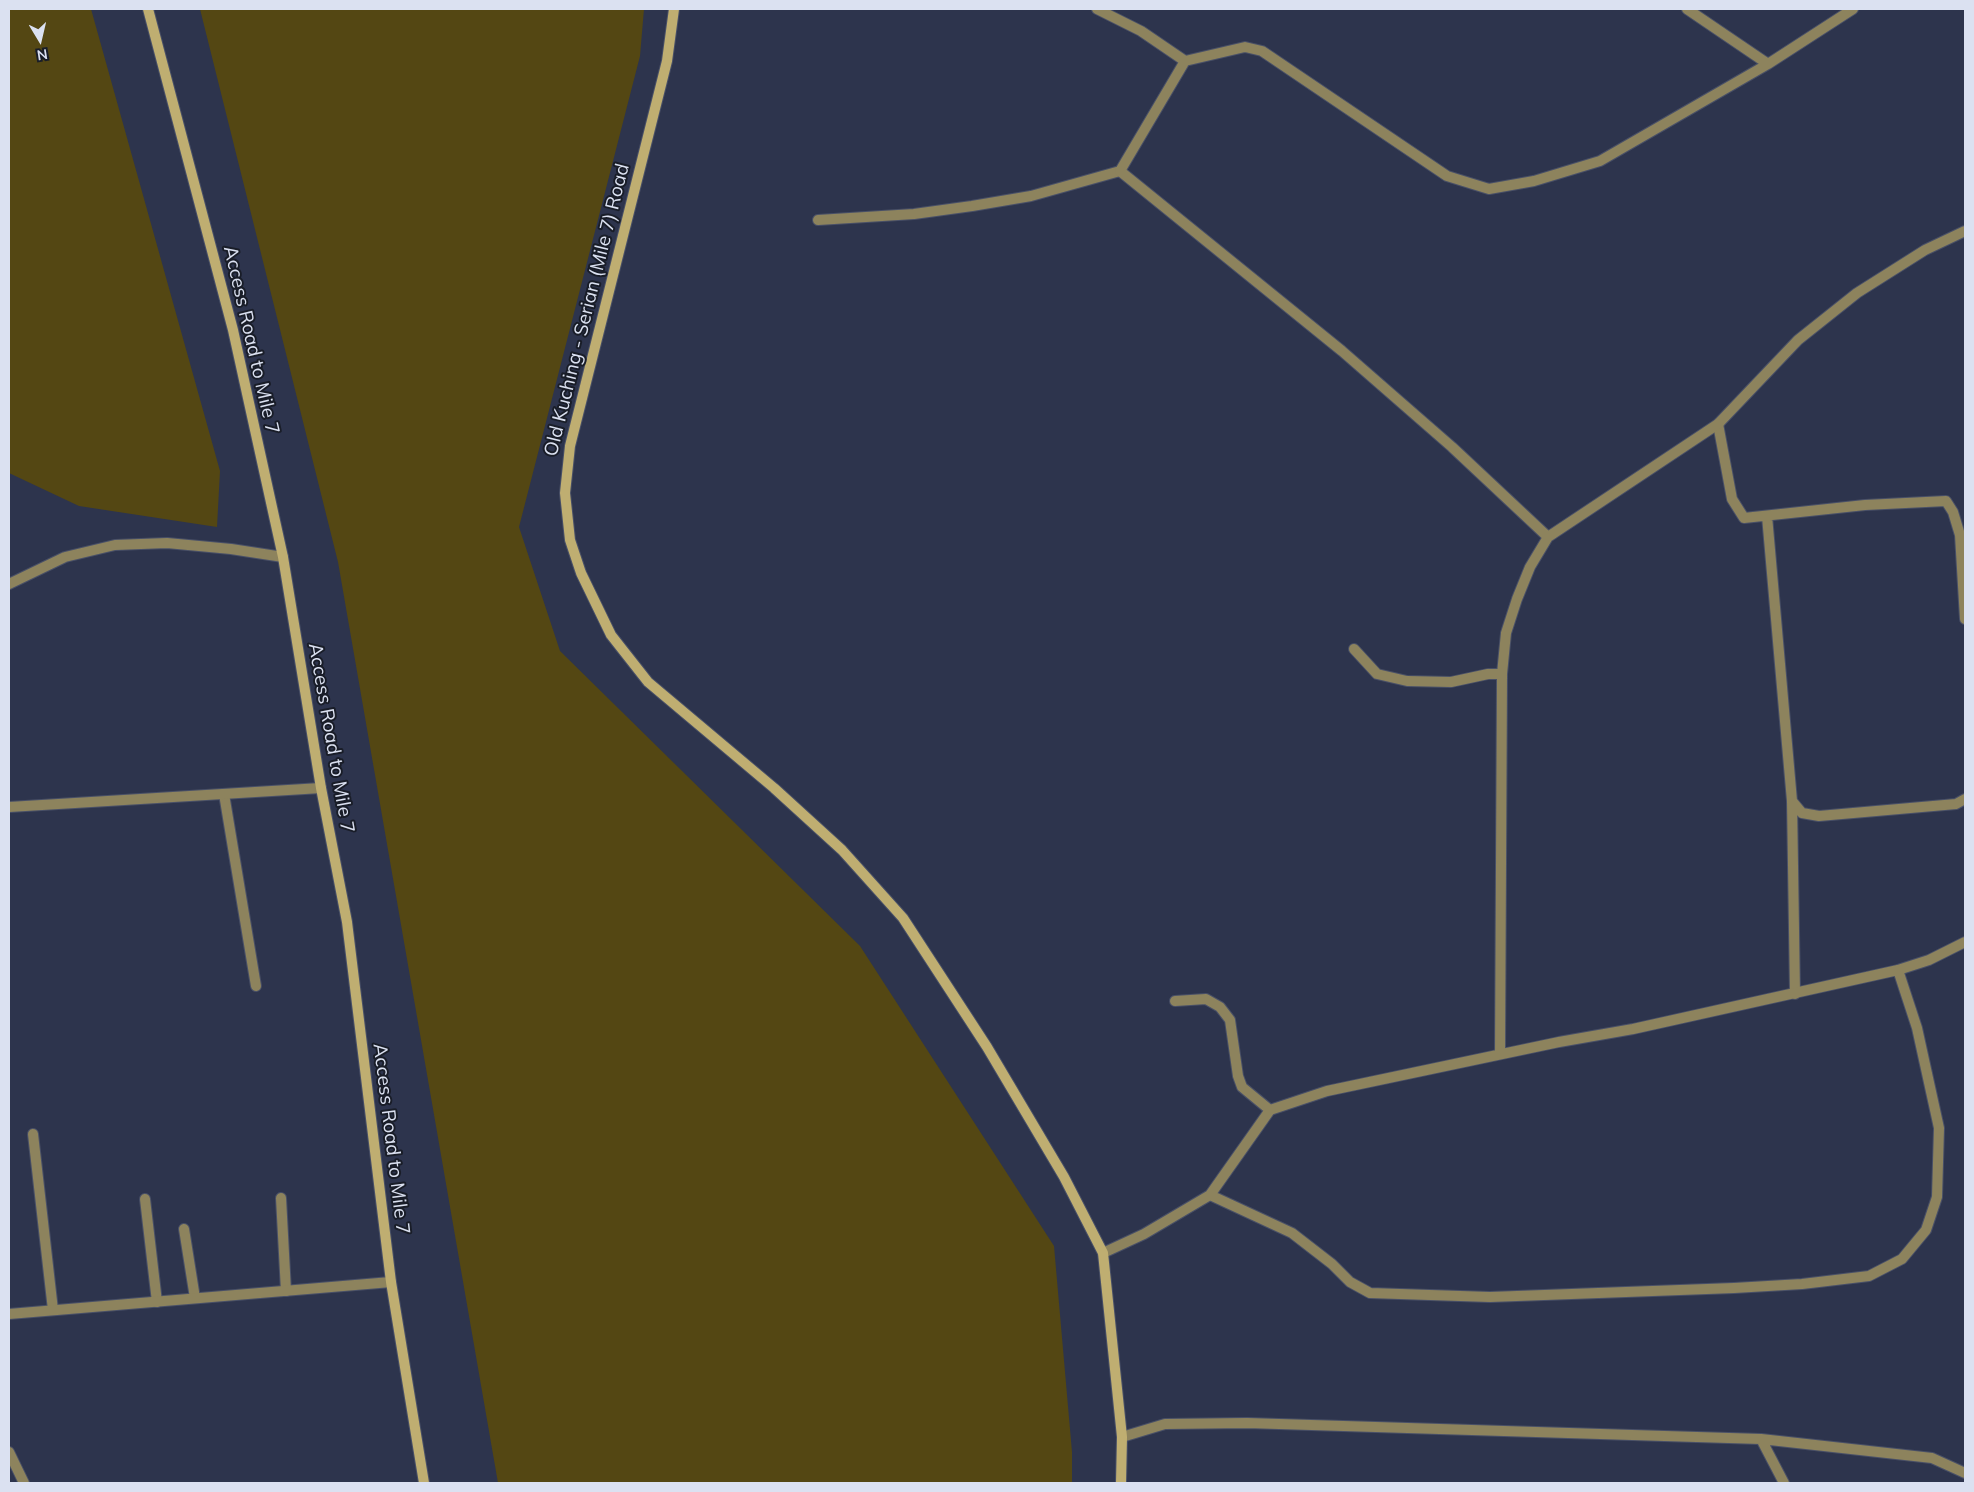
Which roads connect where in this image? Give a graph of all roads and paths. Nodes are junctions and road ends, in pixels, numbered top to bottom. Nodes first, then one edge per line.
1 (148, 9) edge
2 (674, 9) edge
3 (1097, 9) edge
4 (1687, 9) edge
5 (1853, 9) edge
6 (1184, 61) junction
7 (1768, 64) junction
8 (1120, 171) junction
9 (818, 220) dead end
10 (1965, 231) edge
11 (1718, 424) junction
12 (1767, 516) junction
13 (1548, 537) junction
14 (283, 557) junction
15 (9, 584) edge
16 (1965, 619) edge
17 (1354, 649) dead end
18 (1502, 674) junction
19 (321, 788) junction
20 (224, 794) junction
21 (1965, 798) edge
22 (1792, 801) junction
23 (9, 807) edge
24 (1965, 942) edge
25 (1898, 970) junction
26 (256, 986) dead end
27 (1795, 994) junction
28 (1175, 1001) dead end
29 (1500, 1054) junction
30 (1270, 1110) junction
31 (33, 1134) dead end
32 (1210, 1195) junction
33 (281, 1198) dead end
34 (145, 1199) dead end
35 (184, 1229) dead end
36 (1103, 1253) junction
37 (391, 1282) junction
38 (286, 1291) junction
39 (195, 1298) junction
40 (157, 1302) junction
41 (53, 1310) junction
42 (9, 1314) edge
43 (1122, 1437) junction
44 (1761, 1439) junction
45 (9, 1452) edge
46 (1965, 1473) edge
47 (24, 1483) edge
48 (424, 1483) edge
49 (1121, 1483) edge
50 (1784, 1483) edge

1 - 14 street, Access Road to Mile 7
2 - 36 street, Old Kuching - Serian (Mile 7) Road
3 - 6 street
4 - 7 street
5 - 7 street
6 - 7 street
6 - 8 street
8 - 9 street
8 - 13 street
10 - 11 street
11 - 12 street
11 - 13 street
12 - 16 street
12 - 22 street
13 - 18 street
14 - 15 street
14 - 19 street, Access Road to Mile 7
17 - 18 street
18 - 29 street
19 - 20 street
19 - 37 street, Access Road to Mile 7
20 - 23 street
20 - 26 street
21 - 22 street
22 - 27 street
24 - 25 street
25 - 27 street
25 - 32 street
27 - 29 street
28 - 30 street
29 - 30 street
30 - 32 street
31 - 41 street
32 - 36 street
33 - 38 street
34 - 40 street
35 - 39 street
36 - 43 street, Old Kuching - Serian (Mile 7) Road
37 - 38 street
37 - 48 street, Access Road to Mile 7
38 - 39 street
39 - 40 street
40 - 41 street
41 - 42 street
43 - 44 street
43 - 49 street, Old Kuching - Serian (Mile 7) Road
44 - 46 street
44 - 50 street
45 - 47 street

